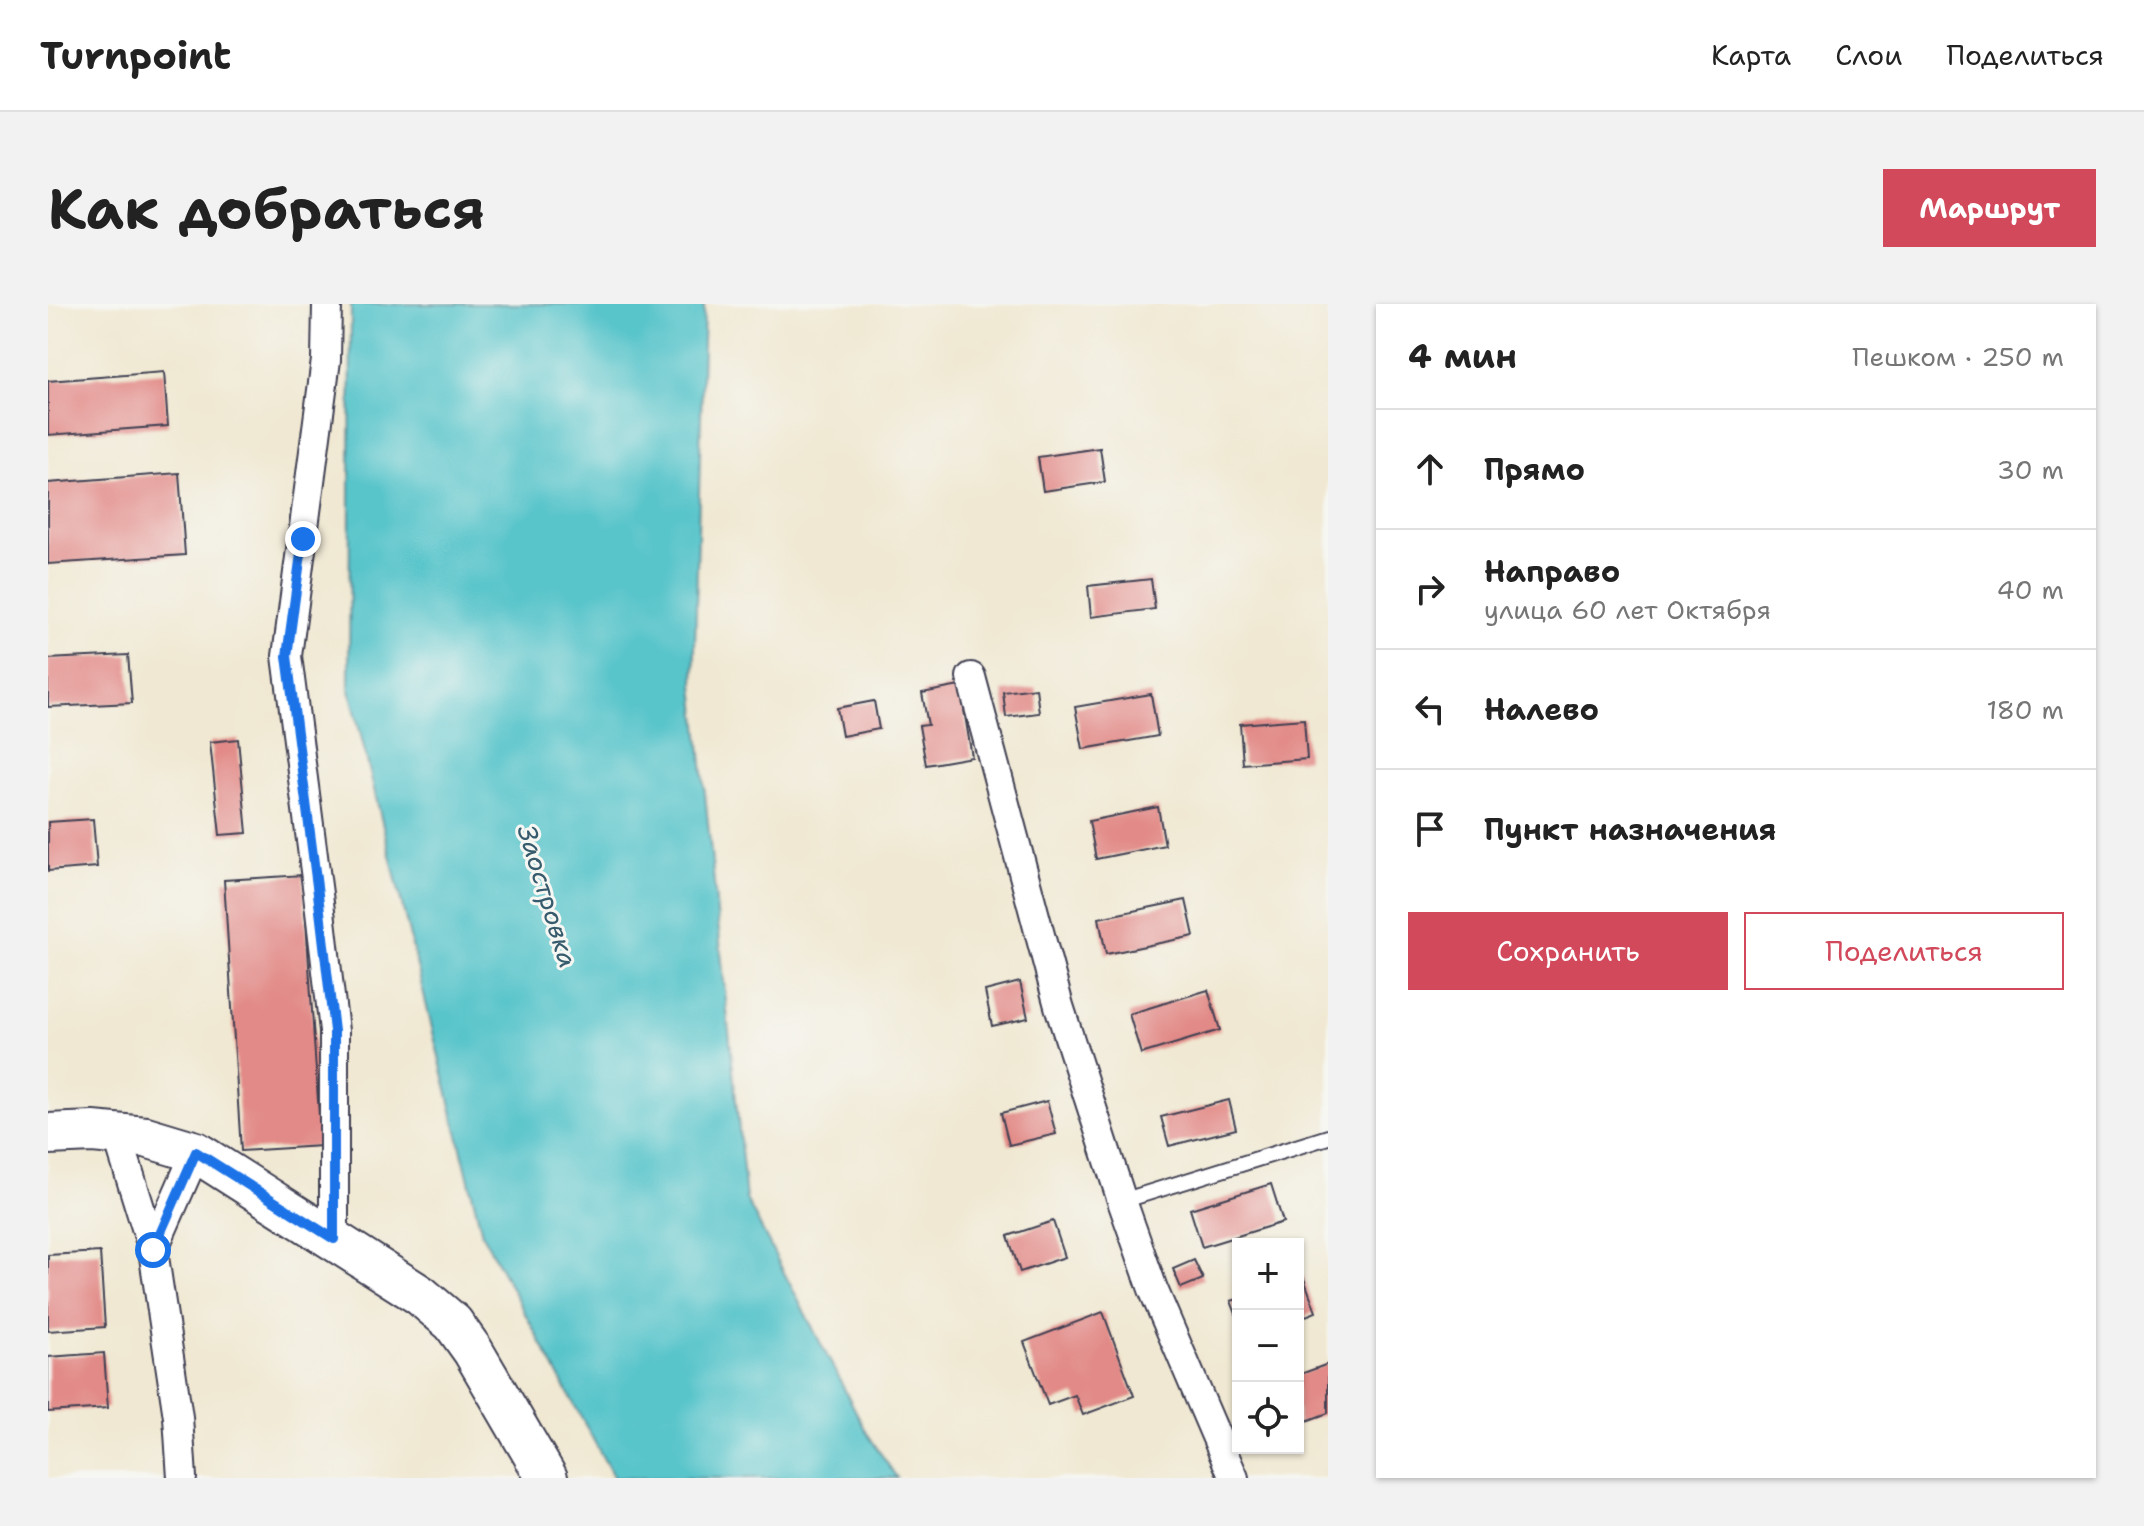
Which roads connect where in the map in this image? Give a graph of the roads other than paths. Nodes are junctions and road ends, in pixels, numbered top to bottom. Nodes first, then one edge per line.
1 (327, 304) edge
2 (971, 677) dead end
3 (48, 1134) edge
4 (117, 1134) junction
5 (1328, 1137) edge
6 (196, 1152) junction
7 (1122, 1201) junction
8 (334, 1239) junction
9 (153, 1250) junction
10 (182, 1478) edge
11 (547, 1478) edge
12 (1234, 1478) edge

1 - 8 street
2 - 7 street
3 - 4 street
4 - 6 street
4 - 9 street
5 - 7 lane
6 - 8 street
6 - 9 street
7 - 12 street
8 - 11 street
9 - 10 street

